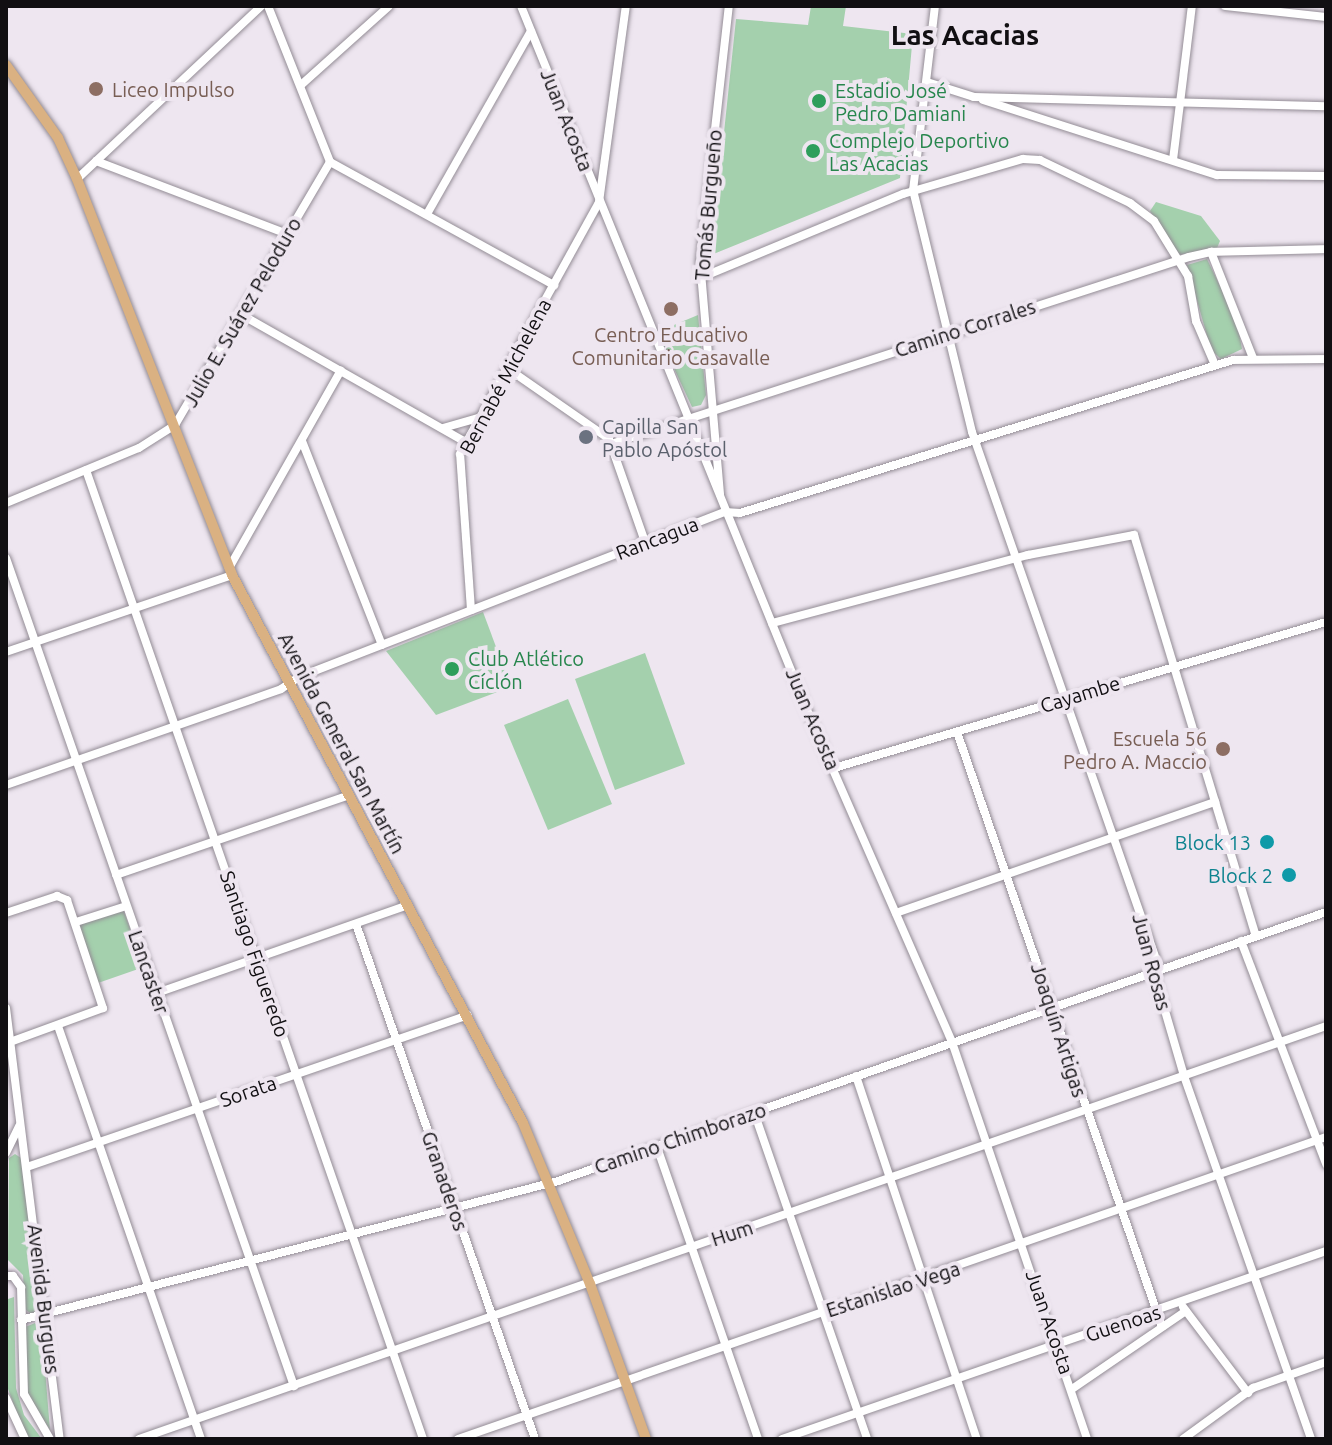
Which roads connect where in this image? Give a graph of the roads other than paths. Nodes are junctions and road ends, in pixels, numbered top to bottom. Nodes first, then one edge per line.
1 (261, 6) edge
2 (268, 6) edge
3 (389, 6) edge
4 (521, 6) edge
5 (626, 6) edge
6 (729, 6) edge
7 (935, 6) edge
8 (1192, 6) edge
9 (1225, 6) edge
10 (1326, 17) edge
11 (531, 31) junction
12 (6, 65) edge
13 (927, 82) junction
14 (301, 85) junction
15 (974, 97) junction
16 (1028, 97) junction
17 (1181, 103) junction
18 (1326, 106) edge
19 (1026, 115) junction
20 (1173, 160) junction
21 (96, 161) junction
22 (330, 162) junction
23 (1326, 176) edge
24 (77, 179) junction
25 (913, 190) junction
26 (599, 202) junction
27 (427, 214) junction
28 (287, 234) junction
29 (1326, 249) edge
30 (1211, 252) junction
31 (1176, 262) junction
32 (700, 278) junction
33 (554, 285) junction
34 (242, 315) junction
35 (948, 334) junction
36 (1253, 358) junction
37 (1326, 359) edge
38 (1215, 365) junction
39 (507, 368) junction
40 (341, 370) junction
41 (714, 408) junction
42 (479, 418) junction
43 (686, 418) junction
44 (175, 425) junction
45 (442, 428) junction
46 (976, 440) junction
47 (302, 441) junction
48 (466, 442) junction
49 (611, 444) junction
50 (86, 470) junction
51 (720, 499) junction
52 (6, 503) edge
53 (725, 512) junction
54 (645, 542) junction
55 (6, 558) edge
56 (1019, 558) junction
57 (230, 572) junction
58 (135, 609) junction
59 (471, 610) junction
60 (1326, 622) edge
61 (772, 623) junction
62 (36, 641) junction
63 (382, 645) junction
64 (6, 652) edge
65 (1175, 666) junction
66 (289, 683) junction
67 (1067, 699) junction
68 (175, 724) junction
69 (957, 732) junction
70 (76, 760) junction
71 (834, 768) junction
72 (6, 785) edge
73 (350, 795) junction
74 (1215, 802) junction
75 (1114, 836) junction
76 (215, 841) junction
77 (1008, 874) junction
78 (116, 875) junction
79 (408, 905) junction
80 (126, 906) junction
81 (1326, 912) edge
82 (6, 913) edge
83 (896, 913) junction
84 (76, 922) junction
85 (356, 924) junction
86 (1256, 936) junction
87 (1241, 941) junction
88 (256, 958) junction
89 (1157, 970) junction
90 (157, 993) junction
91 (1052, 1006) junction
92 (6, 1008) edge
93 (469, 1015) junction
94 (58, 1026) junction
95 (1326, 1026) edge
96 (396, 1040) junction
97 (10, 1042) junction
98 (952, 1042) junction
99 (1279, 1042) junction
100 (296, 1074) junction
101 (856, 1076) junction
102 (1184, 1076) junction
103 (197, 1108) junction
104 (1086, 1111) junction
105 (754, 1112) junction
106 (20, 1123) junction
107 (1322, 1139) edge
108 (97, 1143) junction
109 (989, 1144) junction
110 (657, 1147) junction
111 (7, 1152) edge
112 (26, 1164) junction
113 (1326, 1164) edge
114 (1219, 1178) junction
115 (889, 1179) junction
116 (549, 1183) junction
117 (455, 1208) junction
118 (1120, 1213) junction
119 (788, 1214) junction
120 (352, 1235) junction
121 (1024, 1245) junction
122 (692, 1247) junction
123 (1326, 1251) edge
124 (250, 1261) junction
125 (6, 1276) edge
126 (1253, 1276) junction
127 (922, 1280) junction
128 (590, 1284) junction
129 (148, 1288) junction
130 (1183, 1307) junction
131 (823, 1313) junction
132 (1156, 1313) junction
133 (46, 1315) junction
134 (493, 1316) junction
135 (21, 1320) junction
136 (1162, 1327) junction
137 (1058, 1344) junction
138 (725, 1346) junction
139 (393, 1351) junction
140 (1326, 1362) edge
141 (1288, 1375) junction
142 (957, 1379) junction
143 (625, 1381) junction
144 (294, 1386) junction
145 (1072, 1389) junction
146 (1248, 1393) junction
147 (6, 1398) edge
148 (858, 1413) junction
149 (527, 1415) junction
150 (194, 1420) junction
151 (1197, 1435) edge
152 (25, 1439) edge
153 (50, 1439) edge
154 (60, 1439) edge
155 (139, 1439) edge
156 (201, 1439) edge
157 (423, 1439) edge
158 (458, 1439) edge
159 (535, 1439) edge
160 (646, 1439) edge
161 (758, 1439) edge
162 (782, 1439) edge
163 (867, 1439) edge
164 (977, 1439) edge
165 (1087, 1439) edge
166 (1183, 1439) edge
167 (1311, 1439) edge

1 - 21 street
2 - 14 street
3 - 14 street
4 - 11 street, Juan Acosta
5 - 26 street
6 - 32 street, Tomás Burgueño
7 - 13 street
8 - 17 street
9 - 10 street
11 - 26 street, Juan Acosta
11 - 27 street
12 - 24 main road, Avenida General San Martín
13 - 15 street
13 - 25 street
14 - 22 street
15 - 16 street
15 - 19 street
16 - 17 street
16 - 19 street
17 - 18 street
17 - 20 street
19 - 20 street
20 - 23 street
21 - 24 street
21 - 28 street
22 - 27 street
22 - 28 street, Julio E. Suárez Peloduro
24 - 44 main road, Avenida General San Martín
25 - 31 street
25 - 32 street
25 - 35 street, Juan Rosas
26 - 33 street, Bernabé Michelena
26 - 43 street, Juan Acosta
27 - 33 street
28 - 34 street, Julio E. Suárez Peloduro
29 - 30 street, Camino Corrales
30 - 31 street, Camino Corrales
30 - 36 street
31 - 35 street, Camino Corrales
31 - 38 street
32 - 41 street, Tomás Burgueño
33 - 39 street, Bernabé Michelena
34 - 40 street
34 - 44 street, Julio E. Suárez Peloduro
35 - 41 street, Camino Corrales
35 - 46 street, Juan Rosas
36 - 37 street, Rancagua
36 - 38 street, Rancagua
38 - 46 street, Rancagua
39 - 42 street, Bernabé Michelena
39 - 49 street
40 - 45 street
40 - 47 street
41 - 43 street, Camino Corrales
41 - 51 street, Tomás Burgueño
42 - 45 street
42 - 48 street, Bernabé Michelena
43 - 49 street, Camino Corrales
43 - 51 street, Juan Acosta
44 - 50 street, Julio E. Suárez Peloduro
44 - 57 main road, Avenida General San Martín
45 - 48 street
46 - 53 street, Rancagua
46 - 56 street, Juan Rosas
47 - 57 street
47 - 63 street
48 - 59 street, Bernabé Michelena
49 - 54 street
50 - 52 street, Julio E. Suárez Peloduro
50 - 58 street, Santiago Figueredo
51 - 53 street, Juan Acosta
53 - 54 street, Rancagua
53 - 61 street, Juan Acosta
54 - 59 street, Rancagua
55 - 62 street, Lancaster
56 - 61 street
56 - 65 street
56 - 67 street, Juan Rosas
57 - 58 street
57 - 66 main road, Avenida General San Martín
58 - 62 street
58 - 68 street, Santiago Figueredo
59 - 63 street, Rancagua
60 - 65 street, Cayambe
61 - 71 street, Juan Acosta
62 - 64 street
62 - 70 street, Lancaster
63 - 66 street, Rancagua
65 - 67 street, Cayambe
65 - 74 street
66 - 68 street, Rancagua
66 - 73 main road, Avenida General San Martín
67 - 69 street, Cayambe
67 - 75 street, Juan Rosas
68 - 70 street, Rancagua
68 - 76 street, Santiago Figueredo
69 - 71 street, Cayambe
69 - 77 street, Joaquín Artigas
70 - 72 street, Rancagua
70 - 78 street, Lancaster
71 - 83 street, Juan Acosta
73 - 76 street
73 - 79 main road, Avenida General San Martín
74 - 75 street
74 - 86 street
75 - 77 street
75 - 89 street, Juan Rosas
76 - 78 street
76 - 88 street, Santiago Figueredo
77 - 83 street
77 - 91 street, Joaquín Artigas
78 - 80 street, Lancaster
79 - 85 street
79 - 93 main road, Avenida General San Martín
80 - 84 street
80 - 90 street, Lancaster
81 - 86 street, Camino Chimborazo
82 - 84 street
83 - 98 street, Juan Acosta
84 - 94 street
85 - 88 street
85 - 96 street, Granaderos
86 - 87 street, Camino Chimborazo
87 - 89 street, Camino Chimborazo
87 - 99 street
88 - 90 street
88 - 100 street, Santiago Figueredo
89 - 91 street, Camino Chimborazo
89 - 102 street, Juan Rosas
90 - 103 street, Lancaster
91 - 98 street, Camino Chimborazo
91 - 104 street, Joaquín Artigas
92 - 97 street, Avenida Burgues
93 - 96 street, Sorata
93 - 116 main road, Avenida General San Martín
94 - 97 street
94 - 108 street
95 - 99 street, Hum
96 - 100 street, Sorata
96 - 117 street, Granaderos
97 - 106 street, Avenida Burgues
98 - 101 street, Camino Chimborazo
98 - 109 street, Juan Acosta
99 - 102 street, Hum
99 - 107 street
100 - 103 street, Sorata
100 - 120 street, Santiago Figueredo
101 - 105 street, Camino Chimborazo
101 - 115 street
102 - 104 street, Hum
102 - 114 street, Juan Rosas
103 - 108 street, Sorata
103 - 124 street, Lancaster
104 - 109 street, Hum
104 - 118 street, Joaquín Artigas
105 - 110 street, Camino Chimborazo
105 - 119 street
106 - 111 street
106 - 112 street, Avenida Burgues
107 - 113 street
107 - 114 street, Estanislao Vega
108 - 112 street, Sorata
108 - 129 street
109 - 115 street, Hum
109 - 121 street, Juan Acosta
110 - 116 street, Camino Chimborazo
110 - 122 street
111 - 112 street
112 - 133 street, Avenida Burgues
114 - 118 street, Estanislao Vega
114 - 126 street, Juan Rosas
115 - 119 street, Hum
115 - 127 street
116 - 117 street, Camino Chimborazo
116 - 128 main road, Avenida General San Martín
117 - 120 street, Camino Chimborazo
117 - 134 street, Granaderos
118 - 121 street, Estanislao Vega
118 - 132 street, Joaquín Artigas
119 - 122 street, Hum
119 - 131 street
120 - 124 street, Camino Chimborazo
120 - 139 street, Santiago Figueredo
121 - 127 street, Estanislao Vega
121 - 137 street, Juan Acosta
122 - 128 street, Hum
122 - 138 street
123 - 126 street, Guenoas
124 - 129 street, Camino Chimborazo
124 - 144 street, Lancaster
125 - 135 street, Avenida Burgues
126 - 130 street, Guenoas
126 - 141 street, Juan Rosas
127 - 131 street, Estanislao Vega
127 - 142 street
128 - 134 street, Hum
128 - 143 main road, Avenida General San Martín
129 - 133 street, Camino Chimborazo
129 - 150 street
130 - 132 street, Guenoas
130 - 136 street
130 - 146 street
131 - 138 street, Estanislao Vega
131 - 148 street
132 - 136 street, Joaquín Artigas
132 - 137 street, Guenoas
133 - 135 street, Camino Chimborazo
133 - 154 street, Avenida Burgues
134 - 139 street, Hum
134 - 149 street, Granaderos
135 - 153 street, Avenida Burgues
136 - 145 street
137 - 142 street, Guenoas
137 - 145 street, Juan Acosta
138 - 143 street, Estanislao Vega
138 - 161 street
139 - 144 street, Hum
139 - 157 street, Santiago Figueredo
140 - 141 street
141 - 146 street
141 - 167 street, Juan Rosas
142 - 148 street, Guenoas
142 - 164 street
143 - 149 street, Estanislao Vega
143 - 160 main road, Avenida General San Martín
144 - 150 street, Hum
145 - 165 street, Juan Acosta
146 - 151 street
147 - 152 street
148 - 162 street, Guenoas
148 - 163 street
149 - 158 street, Estanislao Vega
149 - 159 street, Granaderos
150 - 155 street, Hum
150 - 156 street
151 - 166 street

